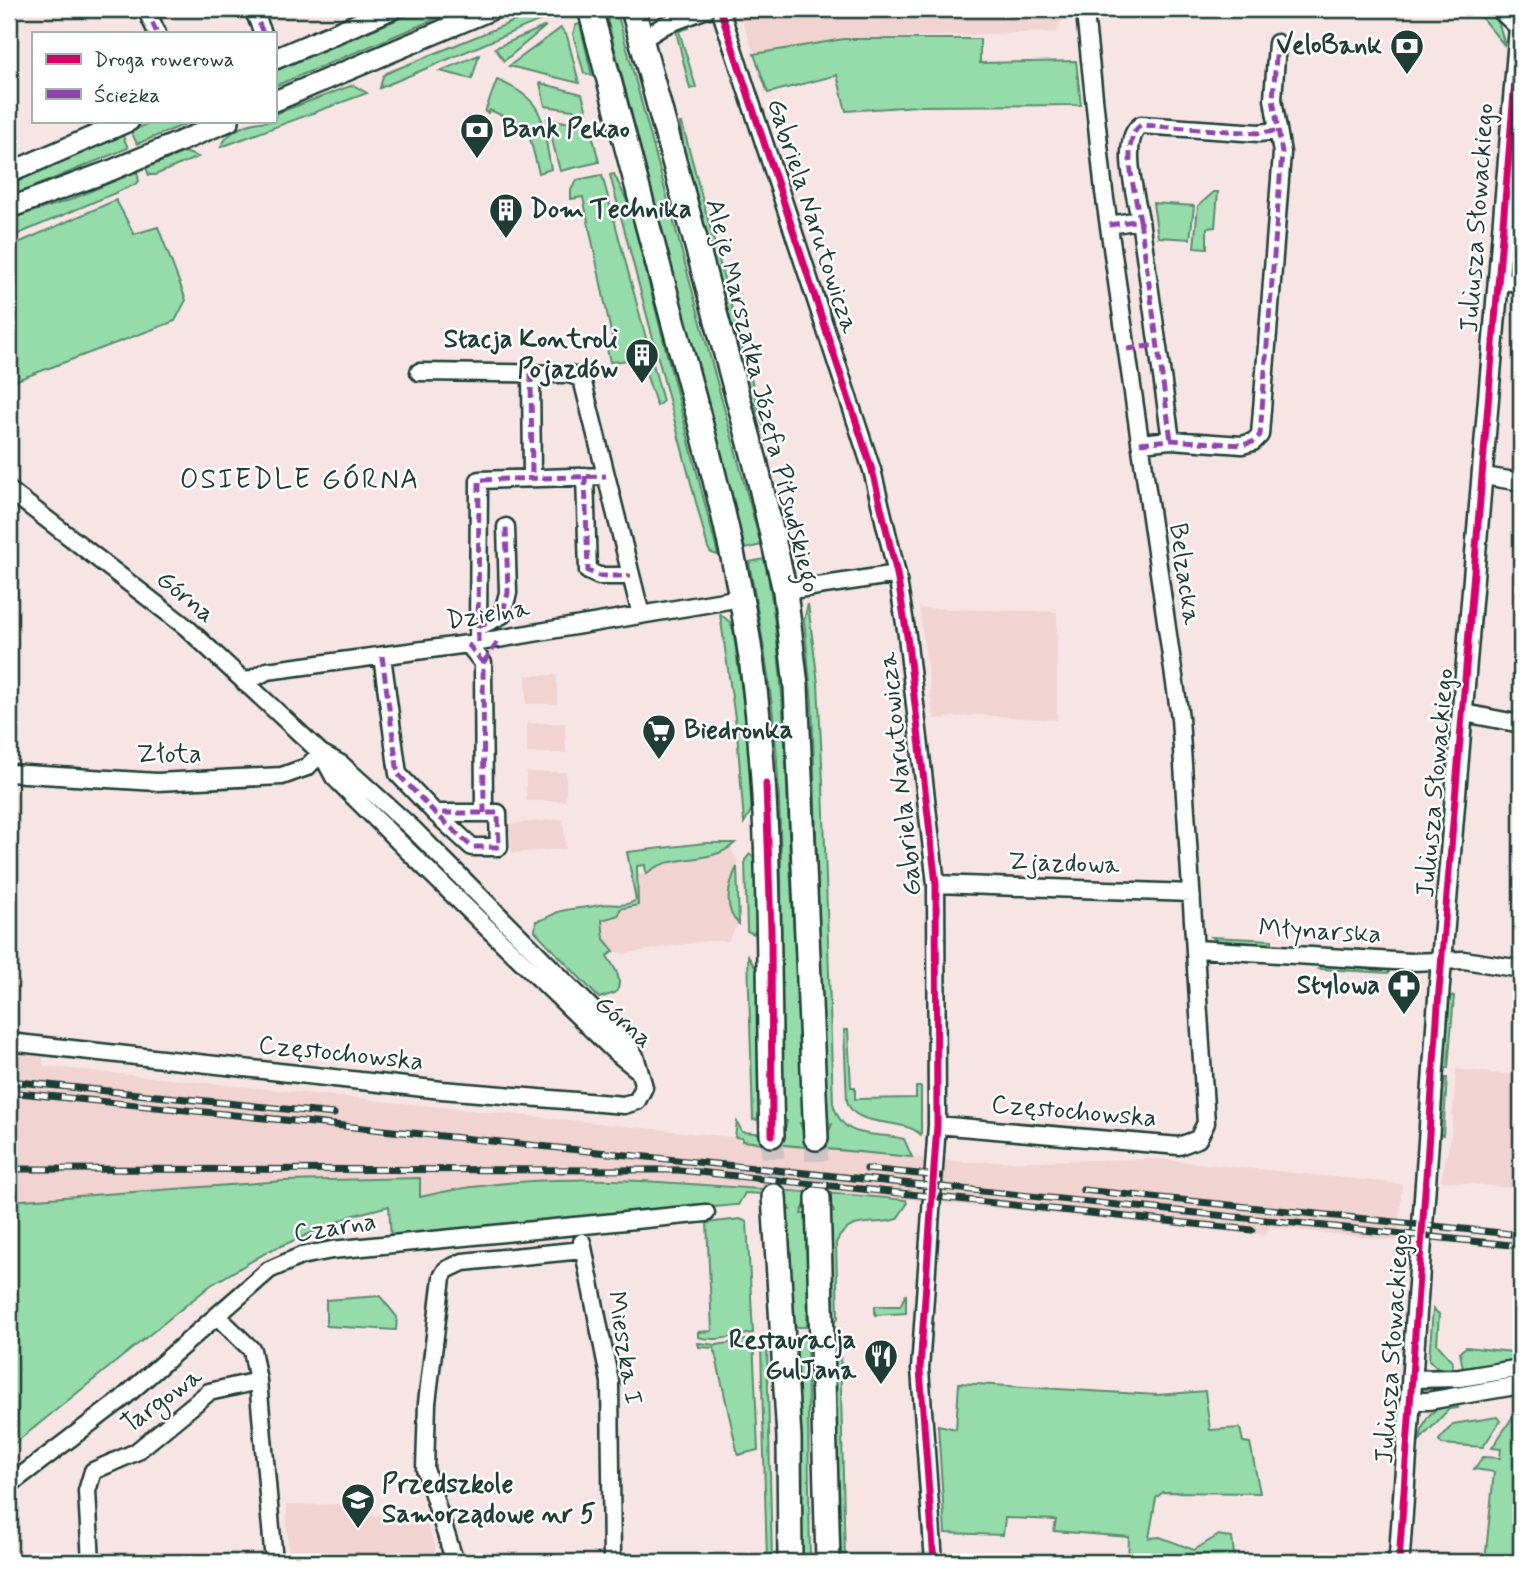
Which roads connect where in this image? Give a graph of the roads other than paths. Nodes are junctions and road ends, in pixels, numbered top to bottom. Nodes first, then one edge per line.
1 (146, 9) edge
2 (253, 9) edge
3 (392, 9) edge
4 (493, 9) edge
5 (590, 9) edge
6 (633, 9) edge
7 (720, 9) edge
8 (1501, 9) edge
9 (700, 12) edge
10 (1521, 20) edge
11 (1086, 22) dead end
12 (157, 32) edge
13 (263, 32) edge
14 (641, 40) junction
15 (1277, 43) dead end
16 (276, 59) edge
17 (276, 101) edge
18 (127, 122) edge
19 (227, 122) edge
20 (1277, 131) junction
21 (9, 173) edge
22 (9, 208) edge
23 (1140, 220) junction
24 (1109, 225) junction
25 (1500, 281) junction
26 (1521, 283) edge
27 (1157, 345) junction
28 (1127, 349) junction
29 (419, 372) dead end
30 (531, 373) junction
31 (1171, 440) junction
32 (1140, 443) junction
33 (532, 476) junction
34 (585, 476) junction
35 (606, 476) junction
36 (1483, 476) junction
37 (1521, 482) edge
38 (9, 489) edge
39 (506, 527) dead end
40 (897, 574) junction
41 (631, 576) junction
42 (785, 591) junction
43 (741, 598) junction
44 (641, 615) junction
45 (475, 638) junction
46 (500, 639) junction
47 (382, 656) junction
48 (483, 663) junction
49 (245, 683) junction
50 (1464, 713) junction
51 (1521, 724) edge
52 (321, 753) junction
53 (9, 773) edge
54 (435, 813) junction
55 (484, 813) junction
56 (936, 884) junction
57 (1191, 893) junction
58 (1196, 949) junction
59 (1442, 960) junction
60 (1521, 969) edge
61 (9, 1042) edge
62 (641, 1072) joint
63 (937, 1125) junction
64 (1203, 1134) joint
65 (772, 1135) tunnel mouth
66 (816, 1138) tunnel mouth
67 (774, 1196) tunnel mouth
68 (818, 1198) tunnel mouth
69 (706, 1213) dead end
70 (579, 1226) junction
71 (583, 1250) junction
72 (217, 1316) junction
73 (1521, 1368) edge
74 (1413, 1379) junction
75 (258, 1381) junction
76 (1521, 1385) edge
77 (1411, 1401) junction
78 (9, 1485) edge
79 (91, 1562) edge
80 (274, 1562) edge
81 (455, 1562) edge
82 (612, 1562) edge
83 (790, 1562) edge
84 (828, 1562) edge
85 (934, 1562) edge
86 (1399, 1562) edge

1 - 12 street
2 - 13 street
3 - 16 street
4 - 17 street
5 - 43 main road
6 - 14 main road, Aleje Marszałka Józefa Piłsudskiego
7 - 40 street, Gabriela Narutowicza
8 - 10 street
9 - 14 street
10 - 25 street, Juliusza Słowackiego
11 - 24 street, Belzacka
14 - 42 main road, Aleje Marszałka Józefa Piłsudskiego
15 - 20 street
18 - 21 street
19 - 22 street
20 - 23 street
20 - 31 street
23 - 24 street
23 - 27 street
24 - 28 street, Belzacka
25 - 26 street
25 - 36 street, Juliusza Słowackiego
27 - 28 street
27 - 31 street
28 - 32 street, Belzacka
29 - 30 street
30 - 33 street
30 - 35 street
31 - 32 street
32 - 57 street, Belzacka
33 - 34 street
33 - 45 street
34 - 35 street
34 - 41 street
35 - 41 street
36 - 37 street
36 - 50 street, Juliusza Słowackiego
38 - 49 street, Górna
39 - 45 street
40 - 42 street
40 - 56 street, Gabriela Narutowicza
41 - 44 street
42 - 66 main road, Aleje Marszałka Józefa Piłsudskiego
43 - 44 street, Dzielna
43 - 65 main road
44 - 46 street, Dzielna
45 - 46 street, Dzielna
45 - 47 street, Dzielna
45 - 48 street
46 - 48 street
47 - 49 street, Dzielna
47 - 54 street
48 - 55 street
49 - 52 street, Górna
50 - 51 street
50 - 59 street, Juliusza Słowackiego
52 - 53 street, Złota
52 - 62 street, Górna
54 - 55 street
54 - 55 street
56 - 57 street, Zjazdowa
56 - 63 street, Gabriela Narutowicza
57 - 58 street, Belzacka
58 - 59 street, Młynarska
58 - 64 street, Belzacka
59 - 60 street, Młynarska
59 - 74 street, Juliusza Słowackiego
61 - 62 street, Częstochowska
63 - 64 street, Częstochowska
63 - 85 street, Gabriela Narutowicza
67 - 83 main road
68 - 84 main road
69 - 70 street, Czarna
70 - 71 street, Mieszka I
70 - 72 street, Czarna
71 - 81 street
71 - 82 street, Mieszka I
72 - 75 street
72 - 78 street, Czarna
73 - 74 street
74 - 77 street, Juliusza Słowackiego
75 - 79 street, Targowa
75 - 80 street
76 - 77 street
77 - 86 street, Juliusza Słowackiego

